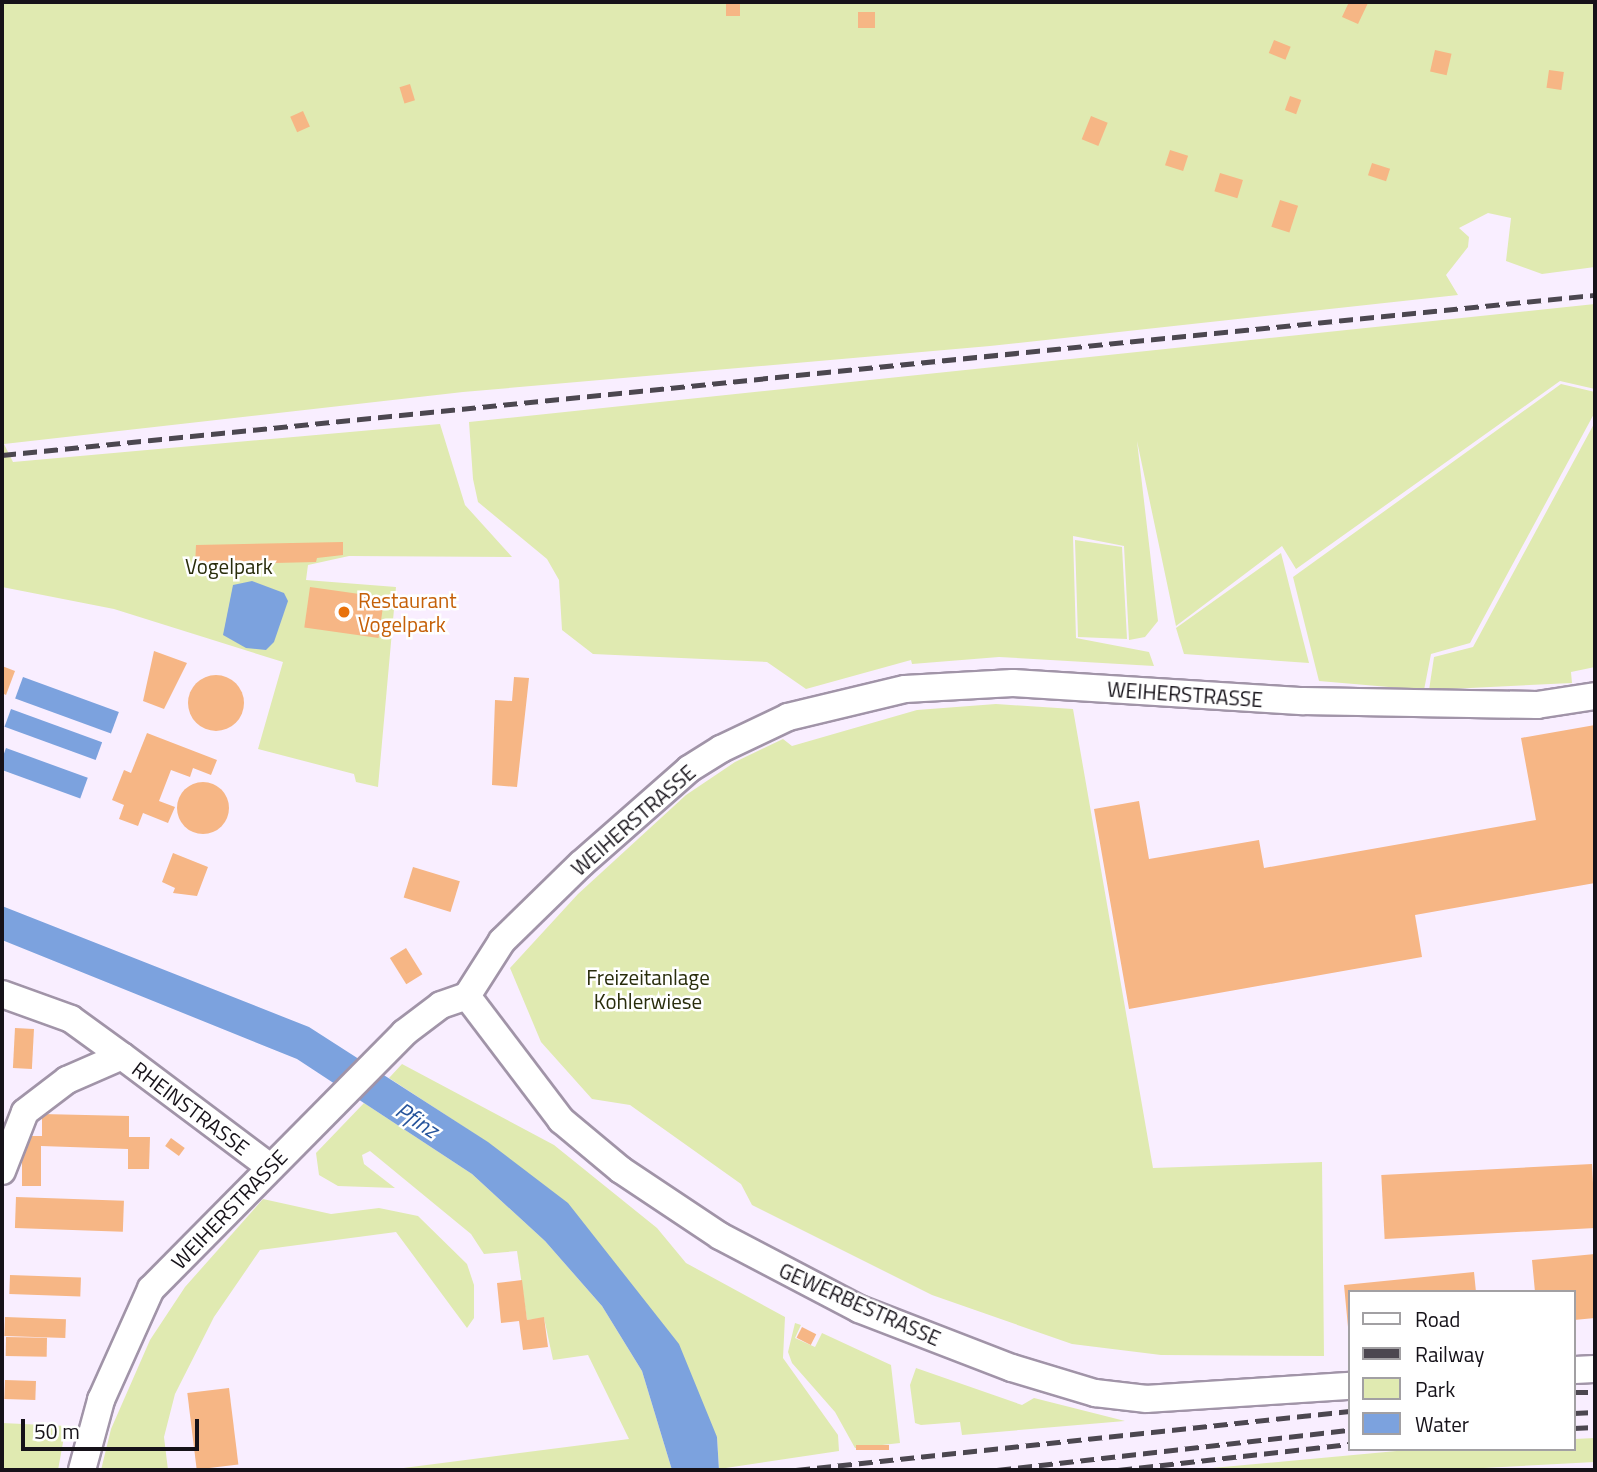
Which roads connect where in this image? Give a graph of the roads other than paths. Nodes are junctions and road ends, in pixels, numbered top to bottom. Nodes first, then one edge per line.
1 (1595, 696) edge
2 (2, 994) edge
3 (467, 996) junction
4 (122, 1056) junction
5 (267, 1166) junction
6 (2, 1171) edge
7 (1595, 1369) edge
8 (1576, 1370) edge
9 (1348, 1386) edge
10 (82, 1470) edge

1 - 3 street, WEIHERSTRASSE
2 - 4 street
3 - 5 street, WEIHERSTRASSE
3 - 9 street, GEWERBESTRASSE
4 - 5 street, RHEINSTRASSE
4 - 6 street, RHEINSTRASSE
5 - 10 street, WEIHERSTRASSE
7 - 8 street

